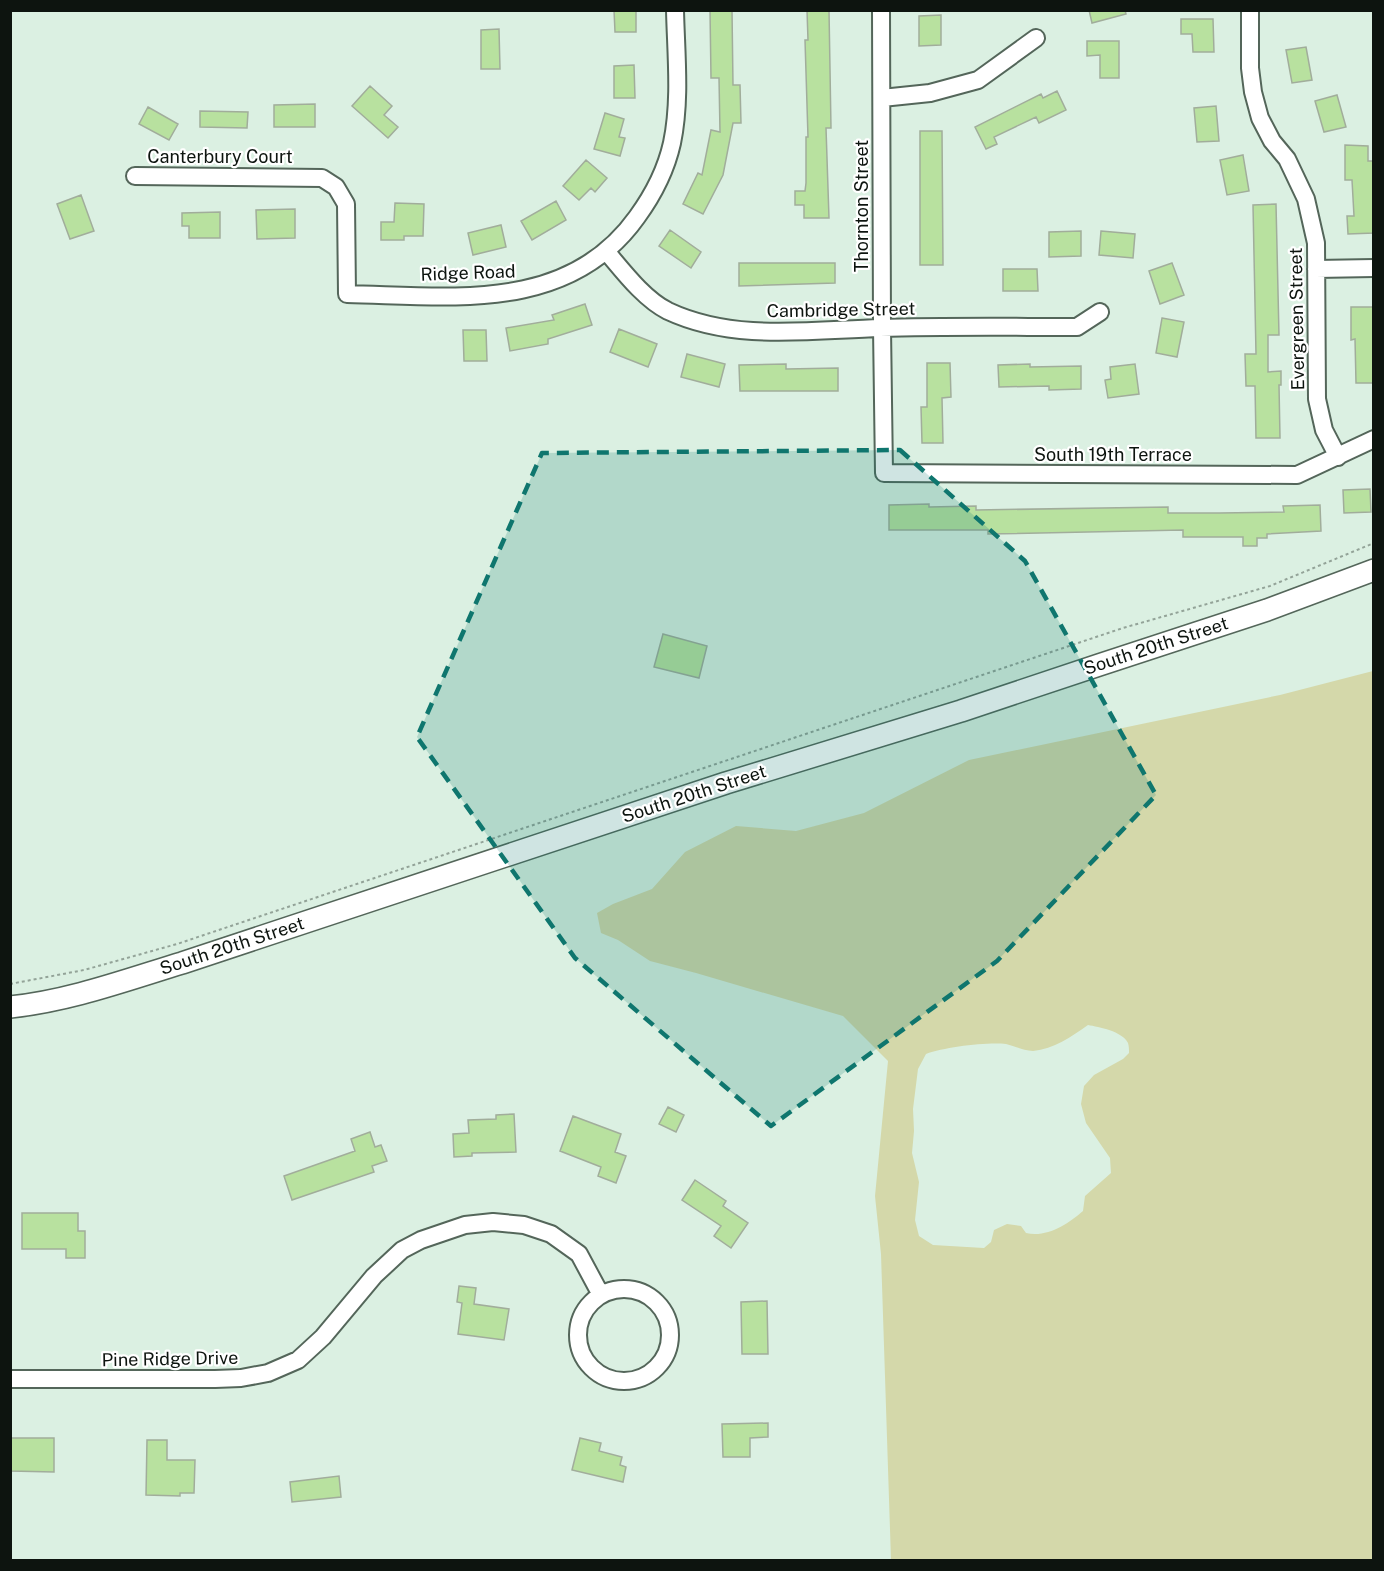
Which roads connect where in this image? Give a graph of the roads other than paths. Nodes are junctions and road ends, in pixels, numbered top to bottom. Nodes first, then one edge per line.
1 (675, 10) edge
2 (881, 10) edge
3 (1250, 10) edge
4 (1036, 38) dead end
5 (882, 98) junction
6 (135, 176) dead end
7 (305, 177) joint
8 (606, 251) junction
9 (1374, 268) edge
10 (1316, 269) junction
11 (1100, 312) dead end
12 (882, 328) junction
13 (1374, 440) edge
14 (1338, 457) junction
15 (884, 473) joint
16 (1374, 570) edge
17 (10, 1007) edge
18 (601, 1295) junction
19 (10, 1379) edge

1 - 8 street, Ridge Road
2 - 5 street, Thornton Street
3 - 10 street, Evergreen Street
4 - 5 street
5 - 12 street, Thornton Street
6 - 7 street, Canterbury Court
7 - 8 street, Ridge Road
8 - 12 street, Cambridge Street
9 - 10 street
10 - 14 street, Evergreen Street
11 - 12 street, Cambridge Street
12 - 15 street, Thornton Street
13 - 14 street, South 19th Terrace
14 - 15 street, South 19th Terrace
16 - 17 main road, South 20th Street
18 - 18 street
18 - 19 street, Pine Ridge Drive

